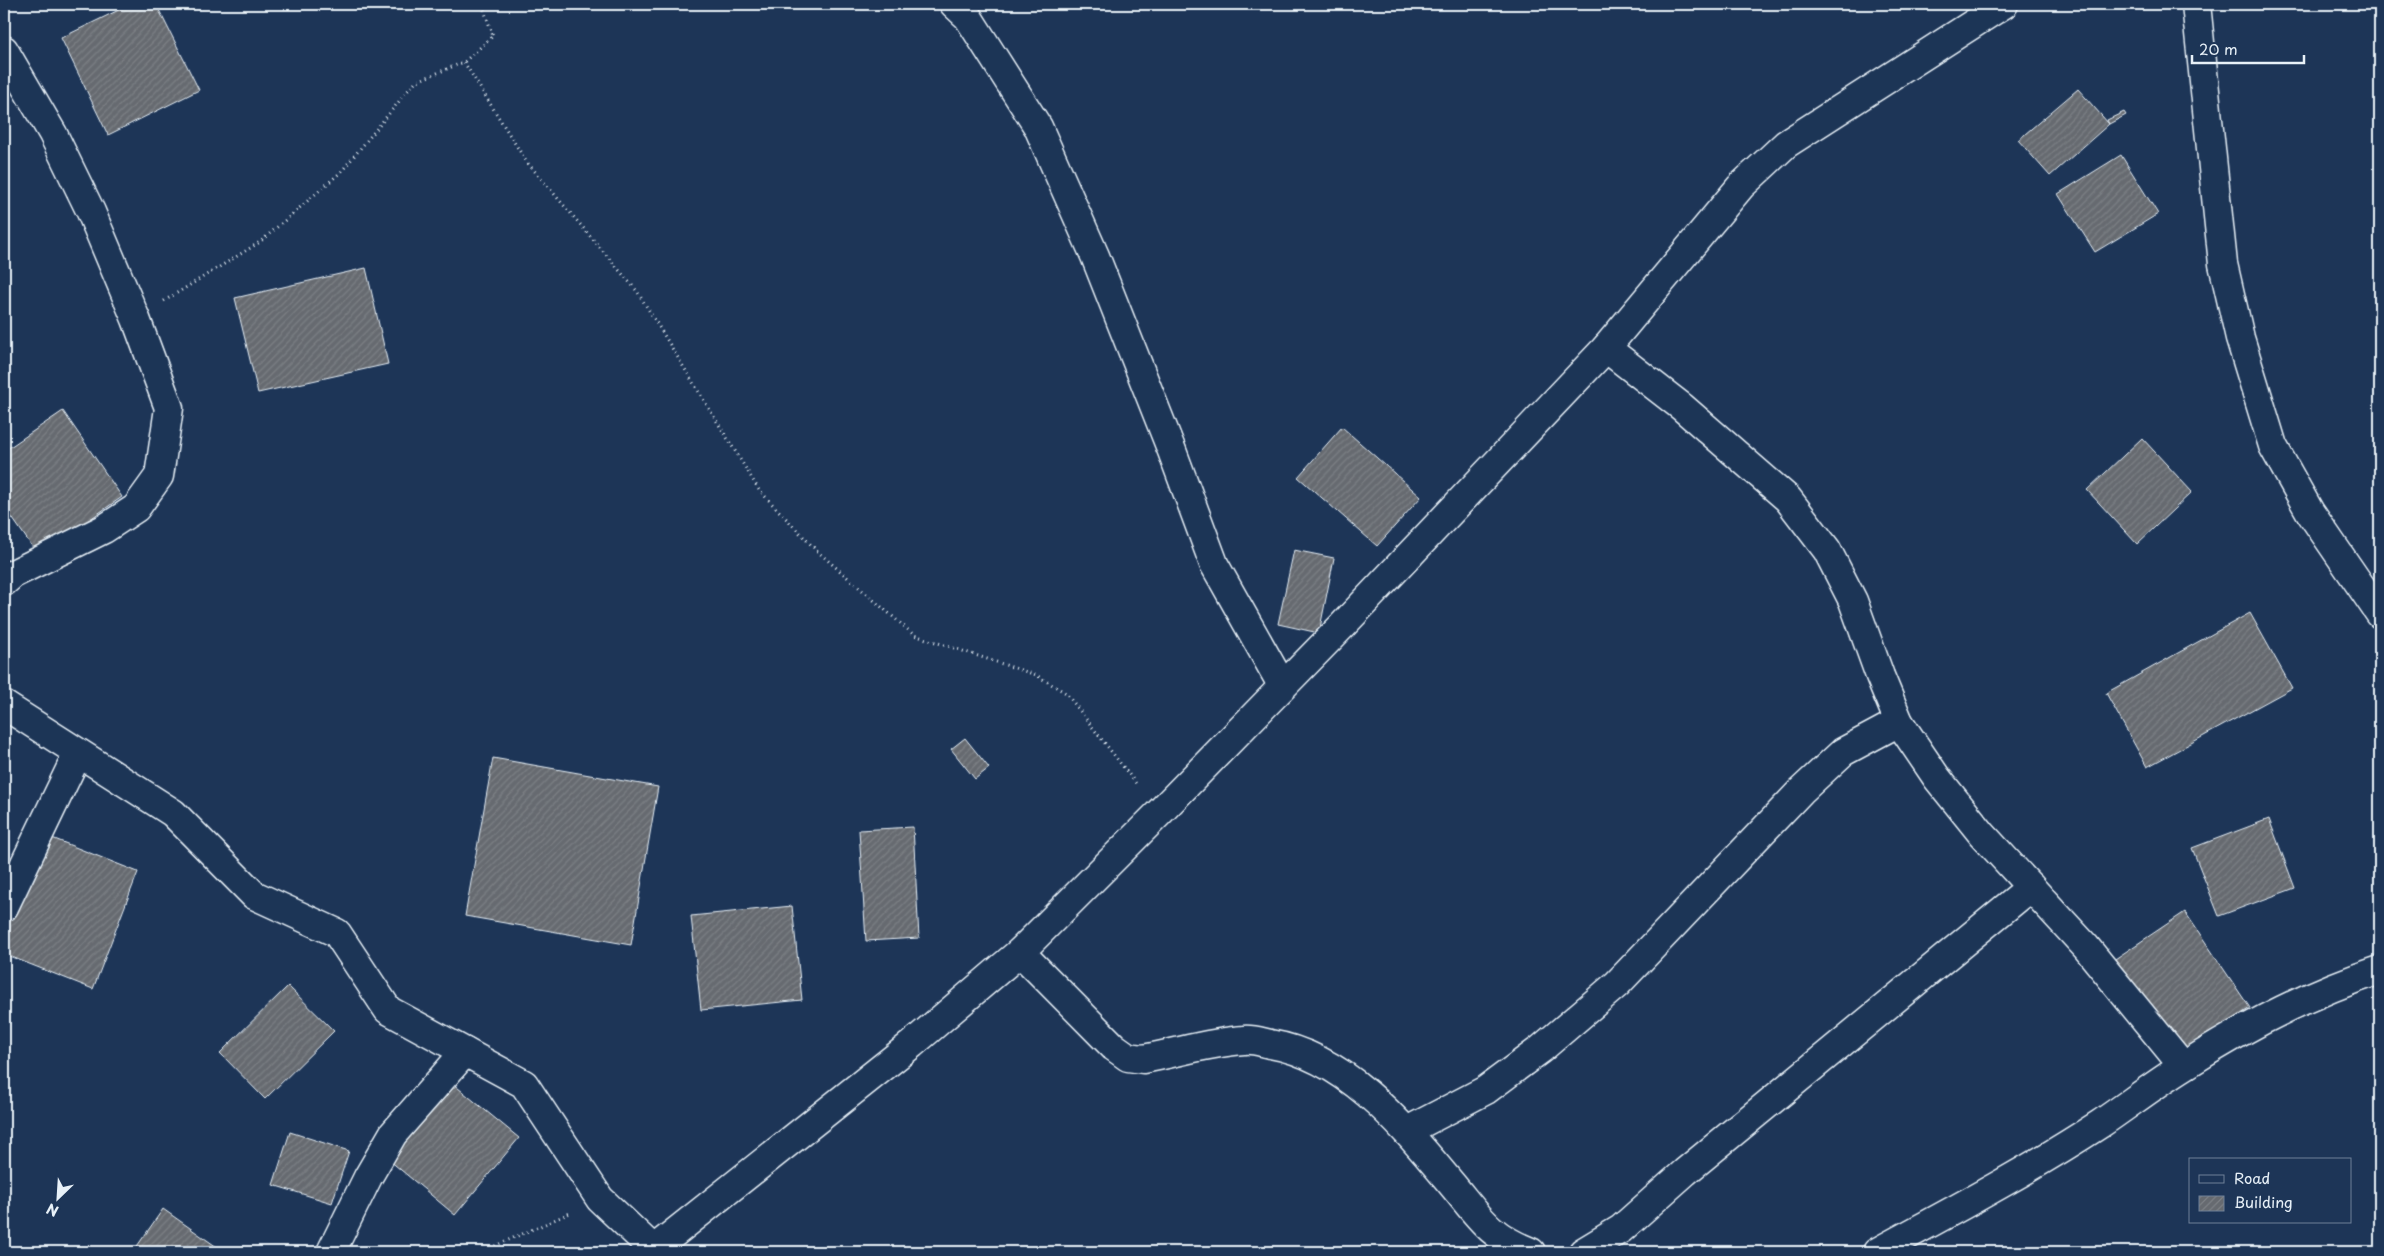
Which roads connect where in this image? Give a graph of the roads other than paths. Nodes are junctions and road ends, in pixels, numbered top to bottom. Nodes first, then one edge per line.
1 (954, 4) edge
2 (2004, 4) edge
3 (2196, 4) edge
4 (4, 50) edge
5 (1606, 348) junction
6 (4, 582) edge
7 (2380, 614) edge
8 (1282, 685) junction
9 (4, 704) edge
10 (1899, 722) junction
11 (78, 753) junction
12 (2031, 887) junction
13 (4, 907) edge
14 (1020, 952) junction
15 (2380, 970) edge
16 (465, 1052) junction
17 (2183, 1066) junction
18 (1407, 1131) junction
19 (1515, 1250) edge
20 (654, 1251) edge
21 (331, 1252) edge
22 (1584, 1252) edge
23 (1877, 1252) edge

1 - 8 street
2 - 5 street
3 - 7 street
4 - 6 street
5 - 8 street
5 - 10 street
8 - 14 street
9 - 11 street
10 - 12 street
10 - 18 street
11 - 13 street
11 - 16 street
12 - 17 street
12 - 22 street
14 - 18 street
14 - 20 street
15 - 17 street
16 - 20 street
16 - 21 street
17 - 23 street
18 - 19 street

